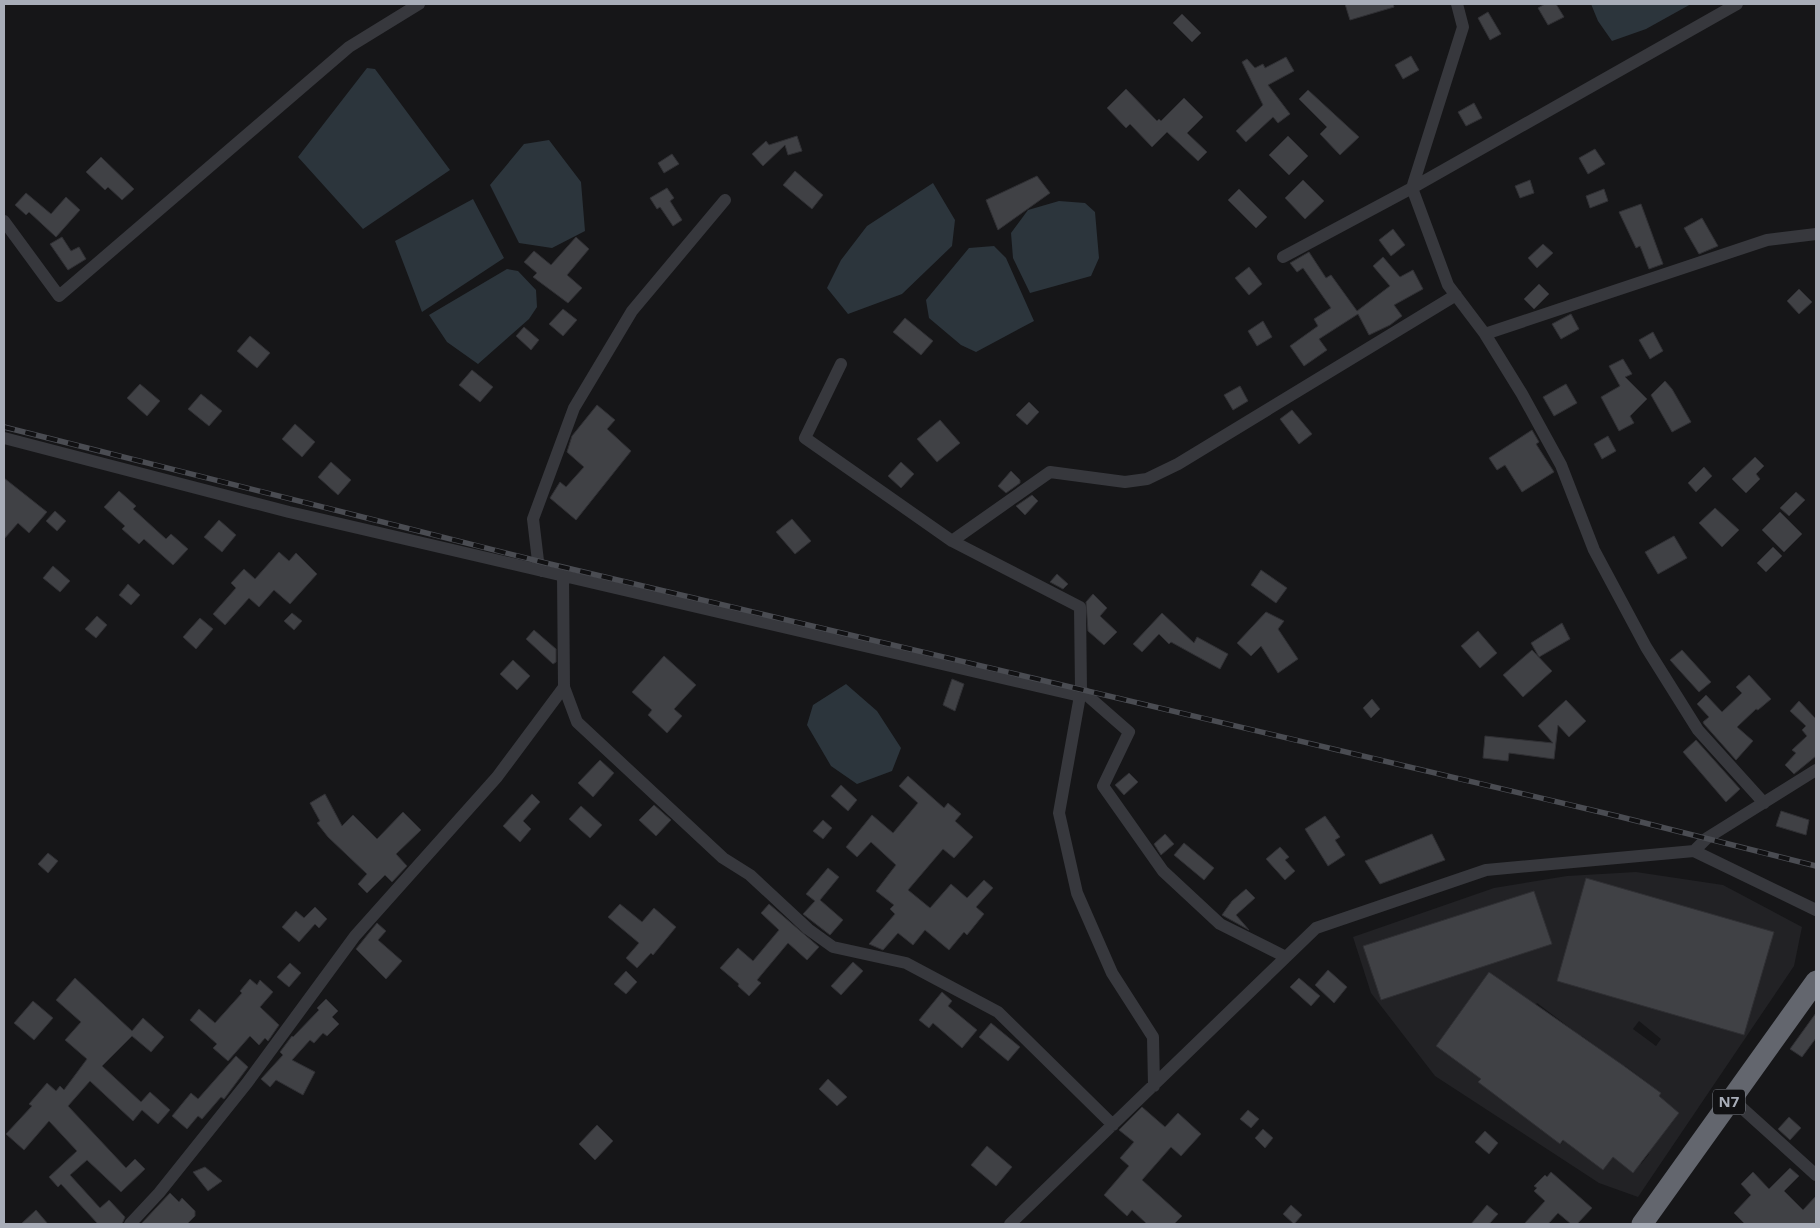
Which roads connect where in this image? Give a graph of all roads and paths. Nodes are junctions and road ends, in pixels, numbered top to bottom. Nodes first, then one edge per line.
1 (419, 4) edge
2 (1457, 4) edge
3 (1737, 4) edge
4 (1412, 188) junction
5 (724, 200) dead end
6 (4, 221) edge
7 (1816, 234) edge
8 (1283, 258) dead end
9 (1456, 295) junction
10 (1485, 334) junction
11 (841, 364) dead end
12 (4, 438) edge
13 (952, 541) junction
14 (542, 571) junction
15 (563, 576) junction
16 (564, 687) junction
17 (1081, 693) junction
18 (1816, 770) edge
19 (1764, 803) junction
20 (1694, 851) junction
21 (1816, 910) edge
22 (1286, 957) junction
23 (1816, 981) edge
24 (1154, 1086) junction
25 (1732, 1099) junction
26 (1113, 1125) junction
27 (1816, 1176) edge
28 (130, 1224) edge
29 (1010, 1224) edge
30 (1642, 1224) edge

1 - 6 street
2 - 4 street
3 - 4 street
4 - 8 street
4 - 9 street
5 - 14 street
7 - 10 street
9 - 10 street
9 - 13 street
10 - 19 street
11 - 13 street
12 - 14 street
13 - 17 street
14 - 15 street
15 - 16 street
15 - 17 street
16 - 26 street
16 - 28 street
17 - 22 street
17 - 24 street
18 - 19 street
19 - 20 street
20 - 21 street
20 - 22 street
22 - 24 street
23 - 25 highway, N7
24 - 26 street
25 - 27 street
25 - 30 highway, N7
26 - 29 street

